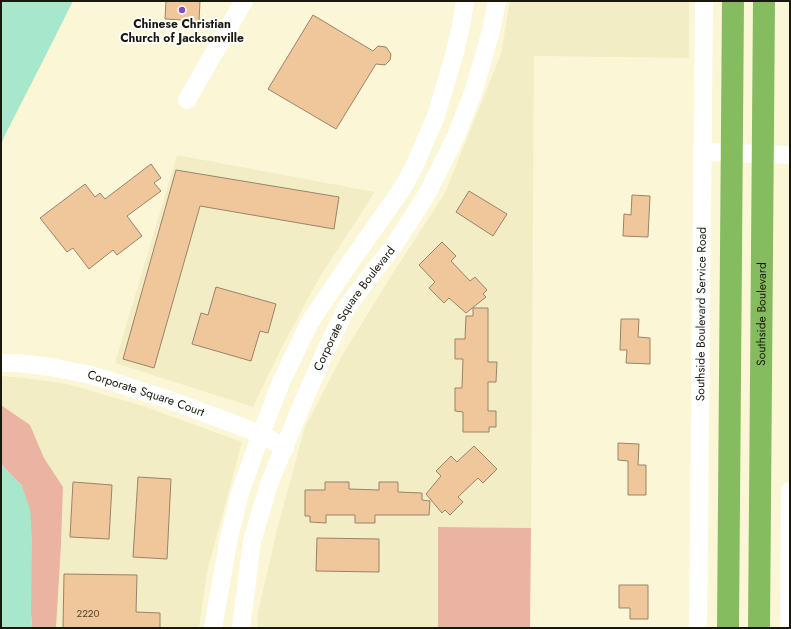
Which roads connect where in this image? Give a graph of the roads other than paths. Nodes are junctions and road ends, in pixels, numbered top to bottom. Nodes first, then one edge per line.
1 (244, 1) edge
2 (465, 1) edge
3 (497, 1) edge
4 (704, 1) edge
5 (733, 1) edge
6 (764, 1) edge
7 (461, 26) junction
8 (491, 31) junction
9 (187, 100) dead end
10 (702, 152) junction
11 (732, 153) junction
12 (763, 154) junction
13 (790, 155) edge
14 (414, 167) junction
15 (436, 176) junction
16 (1, 363) edge
17 (261, 434) junction
18 (285, 448) junction
19 (790, 491) edge
20 (790, 577) edge
21 (213, 626) edge
22 (241, 628) edge
23 (698, 628) edge
24 (728, 628) edge
25 (759, 628) edge
26 (789, 628) edge

1 - 9 street
2 - 7 street
3 - 8 street, Corporate Square Boulevard
4 - 10 street, Southside Boulevard Service Road
5 - 11 highway
6 - 12 highway, Southside Boulevard
7 - 8 street
7 - 14 street
8 - 15 street, Corporate Square Boulevard
10 - 11 street
10 - 23 street, Southside Boulevard Service Road
11 - 12 street
11 - 24 highway
12 - 13 street
12 - 25 highway, Southside Boulevard
14 - 15 street
14 - 17 street
15 - 18 street, Corporate Square Boulevard
16 - 17 street, Corporate Square Court
17 - 18 street, Corporate Square Court
17 - 21 street
18 - 22 street, Corporate Square Boulevard
19 - 20 street
20 - 26 street
21 - 22 street

